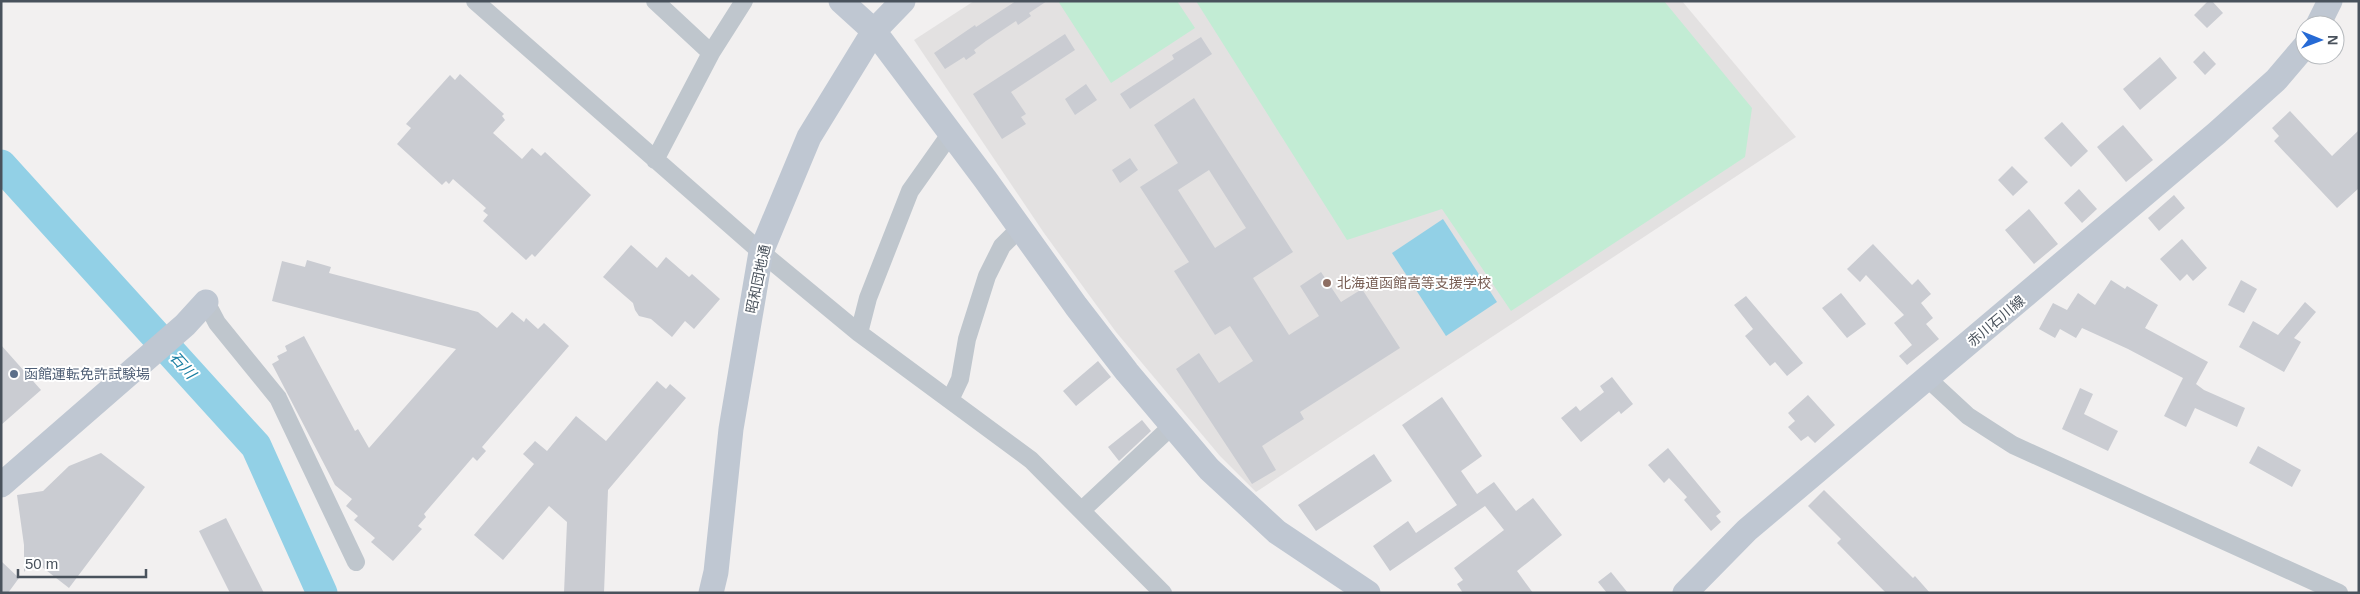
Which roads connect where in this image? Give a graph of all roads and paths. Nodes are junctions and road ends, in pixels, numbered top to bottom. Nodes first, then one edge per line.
1 (475, 1) edge
2 (655, 1) edge
3 (744, 1) edge
4 (841, 1) edge
5 (903, 1) edge
6 (2330, 1) edge
7 (2323, 15) edge
8 (874, 30) junction
9 (711, 53) junction
10 (2295, 58) edge
11 (951, 133) junction
12 (655, 160) junction
13 (1020, 228) junction
14 (761, 252) junction
15 (206, 302) joint
16 (859, 332) junction
17 (1928, 379) junction
18 (950, 400) junction
19 (1173, 425) junction
20 (1, 486) edge
21 (1082, 510) junction
22 (356, 562) dead end
23 (712, 593) edge
24 (1163, 593) edge
25 (1368, 593) edge
26 (1685, 593) edge
27 (2339, 593) edge

1 - 12 street
2 - 9 street
3 - 9 street
4 - 8 street
5 - 8 street, 昭和団地通
6 - 7 street
8 - 11 street
8 - 14 street, 昭和団地通
9 - 12 street
10 - 17 street, 赤川石川線
11 - 13 street
11 - 16 street
12 - 14 street
13 - 18 street
13 - 19 street
14 - 16 street
14 - 23 street, 昭和団地通
15 - 20 street
15 - 22 street
16 - 18 street
17 - 26 street, 赤川石川線
17 - 27 street
18 - 21 street
19 - 21 street
19 - 25 street
21 - 24 street

